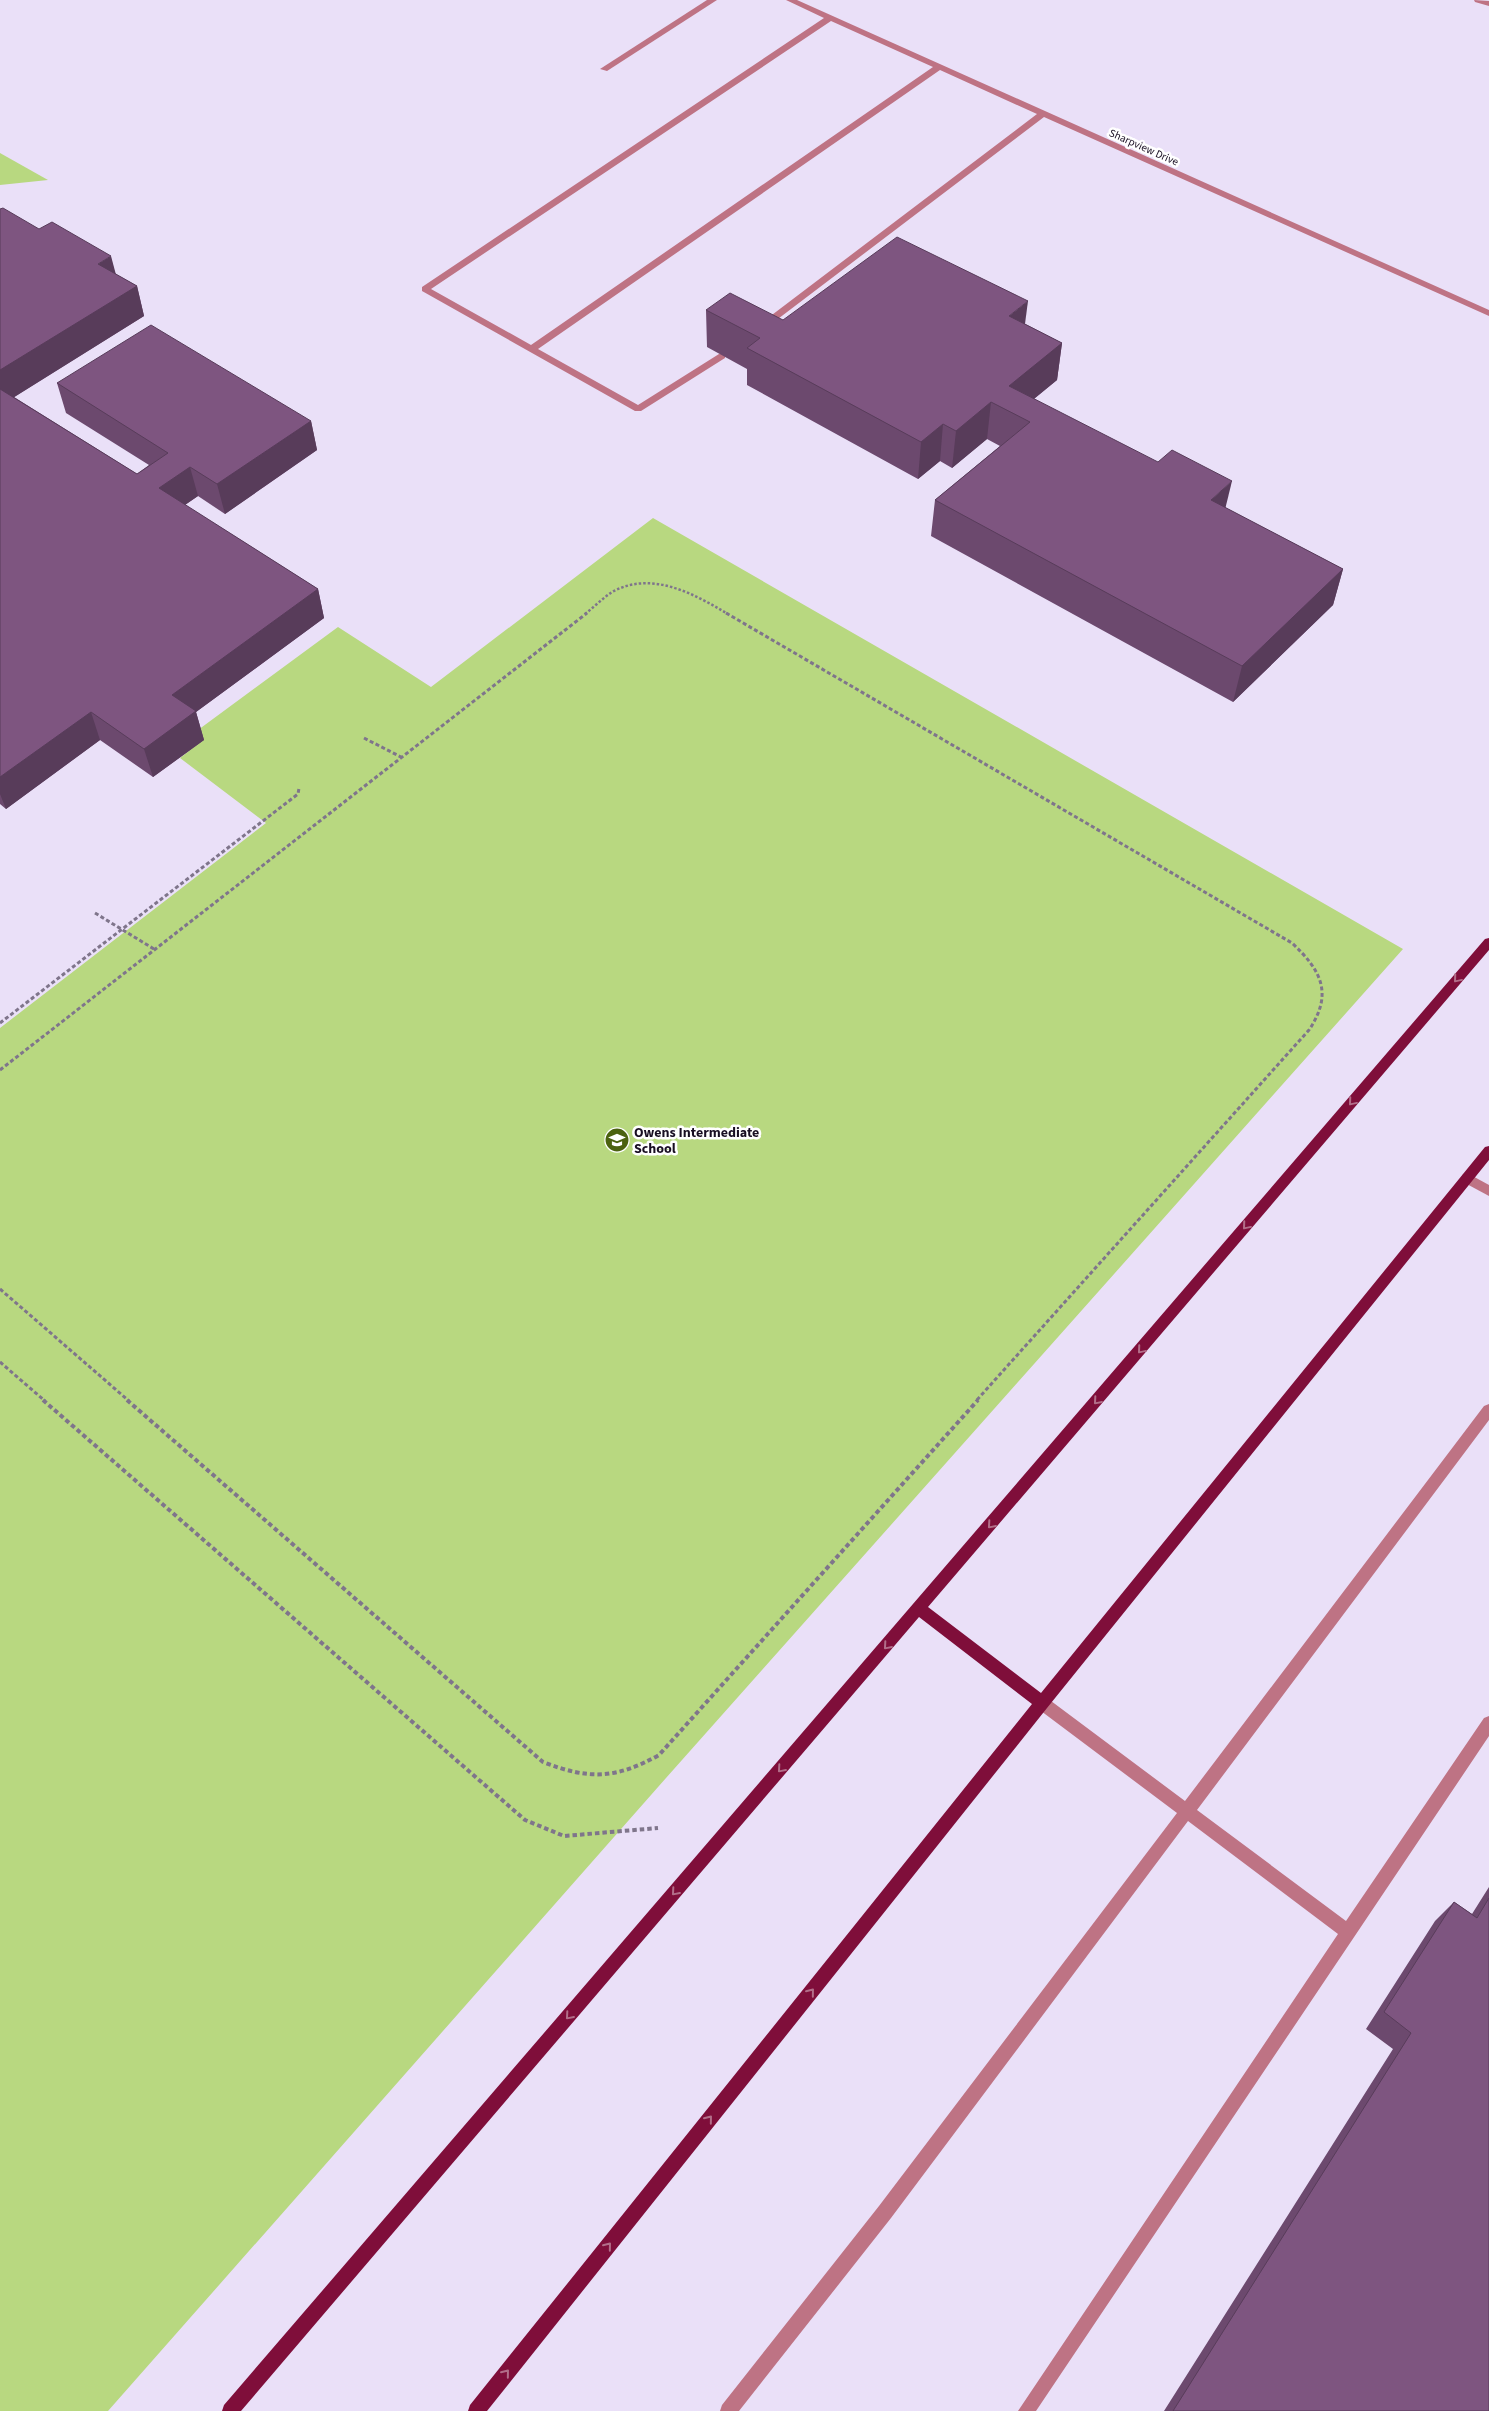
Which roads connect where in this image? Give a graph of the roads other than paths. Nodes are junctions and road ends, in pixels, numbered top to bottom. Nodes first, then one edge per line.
1 (713, 0) edge
2 (790, 0) edge
3 (1478, 0) edge
4 (1489, 4) edge
5 (830, 18) junction
6 (939, 67) junction
7 (604, 69) dead end
8 (1042, 114) junction
9 (1489, 313) edge
10 (754, 333) edge
11 (532, 349) junction
12 (722, 356) edge
13 (1489, 942) edge
14 (1489, 1151) edge
15 (1467, 1178) junction
16 (1489, 1191) edge
17 (1489, 1410) edge
18 (918, 1609) junction
19 (1042, 1703) junction
20 (1489, 1723) edge
21 (1186, 1812) junction
22 (1348, 1932) junction
23 (230, 2411) edge
24 (476, 2411) edge
25 (728, 2411) edge
26 (1026, 2411) edge

1 - 7 street
2 - 5 street, Sharpview Drive
3 - 4 street
5 - 6 street, Sharpview Drive
5 - 11 street
6 - 8 street, Sharpview Drive
6 - 11 street
8 - 9 street, Sharpview Drive
8 - 10 street
11 - 12 street
13 -> 18 main road
14 - 15 main road
15 - 16 street
15 - 19 main road
17 - 21 street
18 - 19 main road
18 -> 23 main road
19 - 21 street
24 -> 19 main road
20 - 22 street
21 - 22 street
21 - 25 street
22 - 26 street

